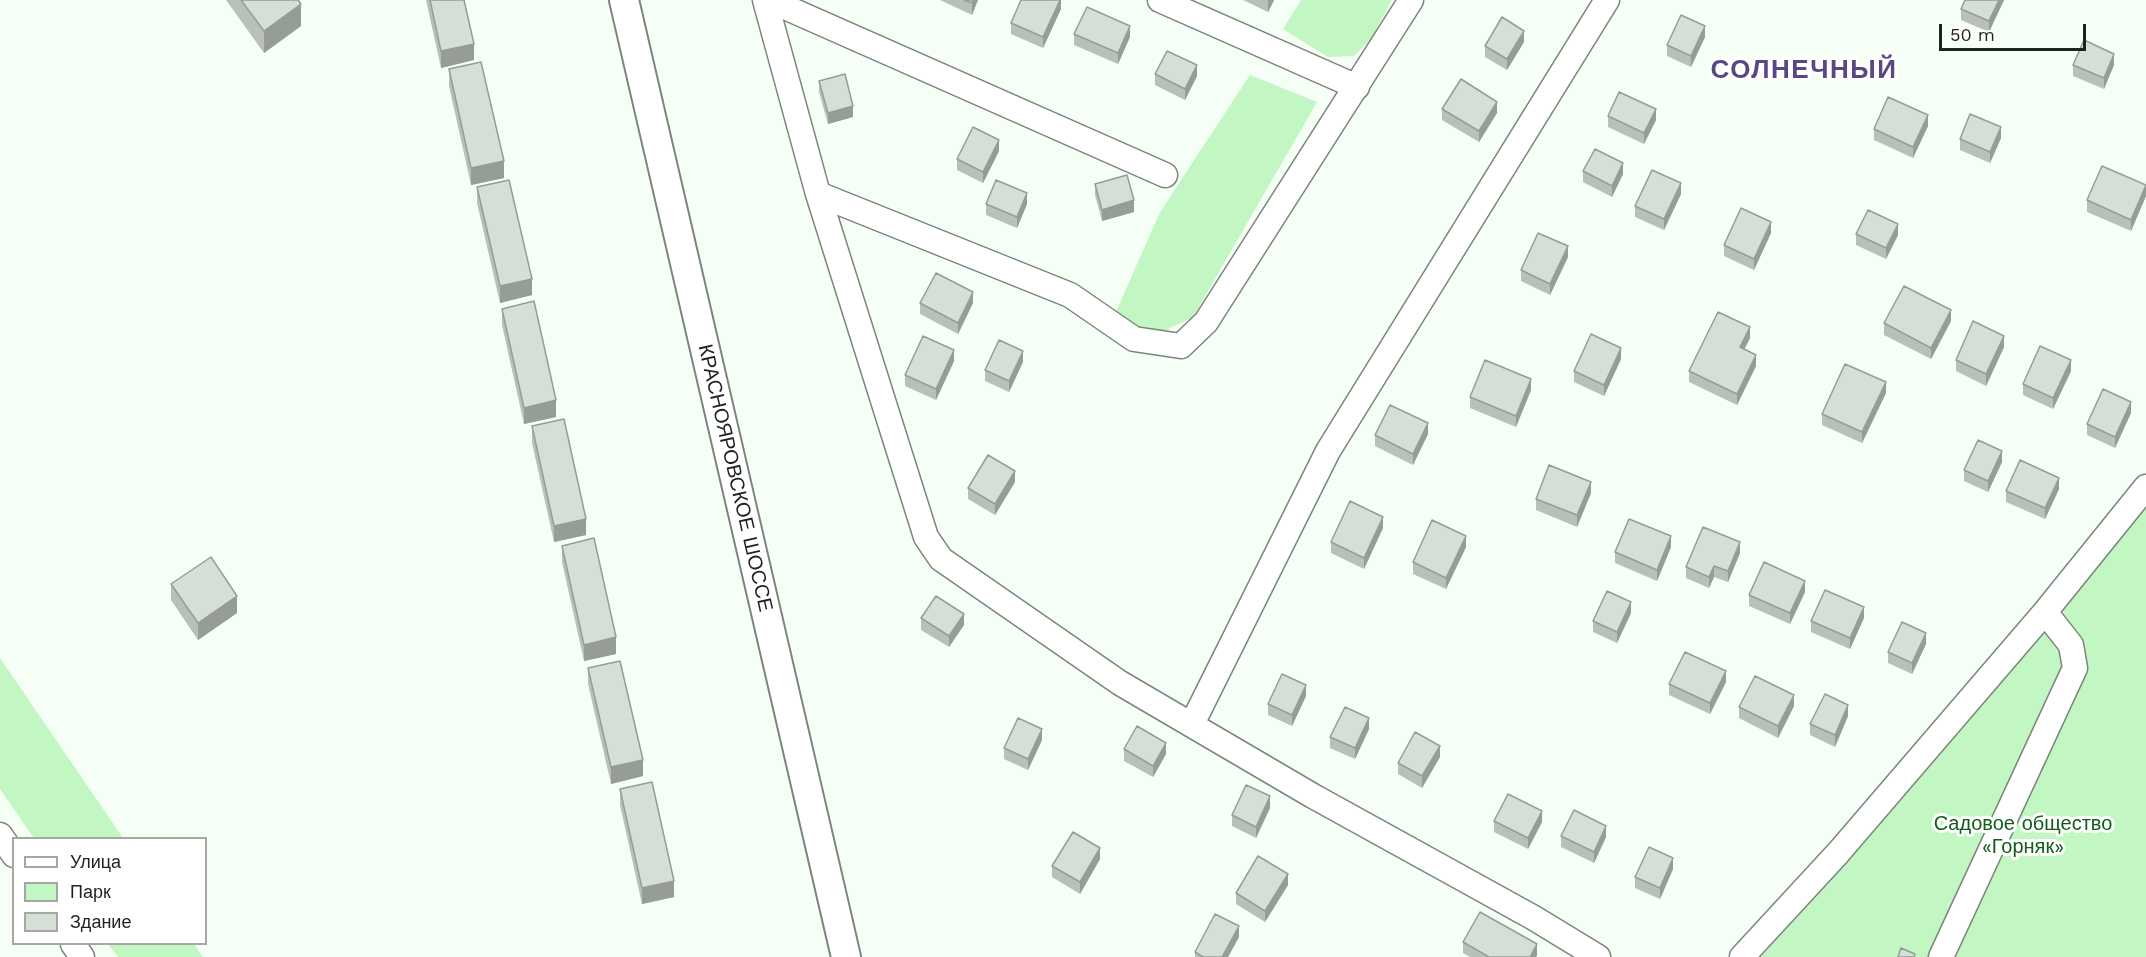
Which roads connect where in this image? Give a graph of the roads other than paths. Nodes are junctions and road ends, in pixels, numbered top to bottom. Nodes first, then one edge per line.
1 (624, 0) edge
2 (765, 0) edge
3 (769, 0) edge
4 (1160, 0) edge
5 (1411, 0) edge
6 (1607, 0) edge
7 (1357, 87) junction
8 (1165, 174) dead end
9 (818, 194) junction
10 (2146, 487) edge
11 (2045, 612) junction
12 (1192, 724) junction
13 (0, 835) edge
14 (12, 852) edge
15 (846, 957) edge
16 (1598, 957) edge
17 (1742, 957) edge
18 (1941, 957) edge

1 - 15 street, КРАСНОЯРОВСКОЕ ШОССЕ
2 - 9 street
3 - 8 street
4 - 7 street
5 - 7 street
6 - 12 street
7 - 9 street
9 - 12 street
10 - 11 street
11 - 17 street
11 - 18 street
12 - 16 street
13 - 14 street

